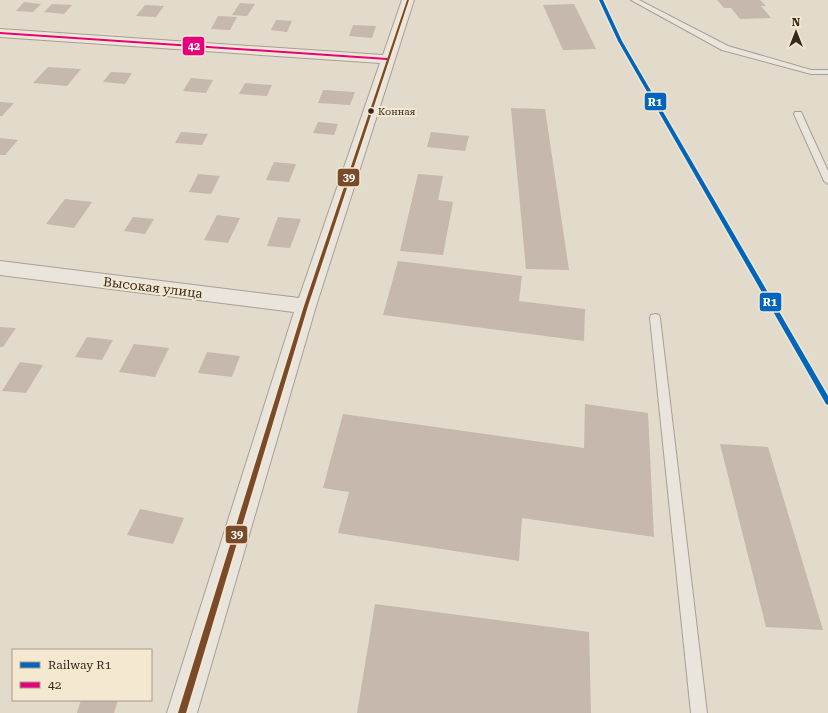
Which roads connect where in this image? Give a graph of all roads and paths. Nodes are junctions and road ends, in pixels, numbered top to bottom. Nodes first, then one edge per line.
1 (408, 0) edge
2 (634, 0) edge
3 (0, 33) edge
4 (387, 60) junction
5 (828, 72) edge
6 (798, 114) dead end
7 (828, 181) edge
8 (0, 268) edge
9 (306, 306) junction
10 (655, 318) dead end
11 (182, 713) edge
12 (699, 713) edge

1 - 4 street
2 - 5 lane
3 - 4 street
4 - 9 street
6 - 7 lane
8 - 9 street, Высокая улица
9 - 11 street
10 - 12 lane

